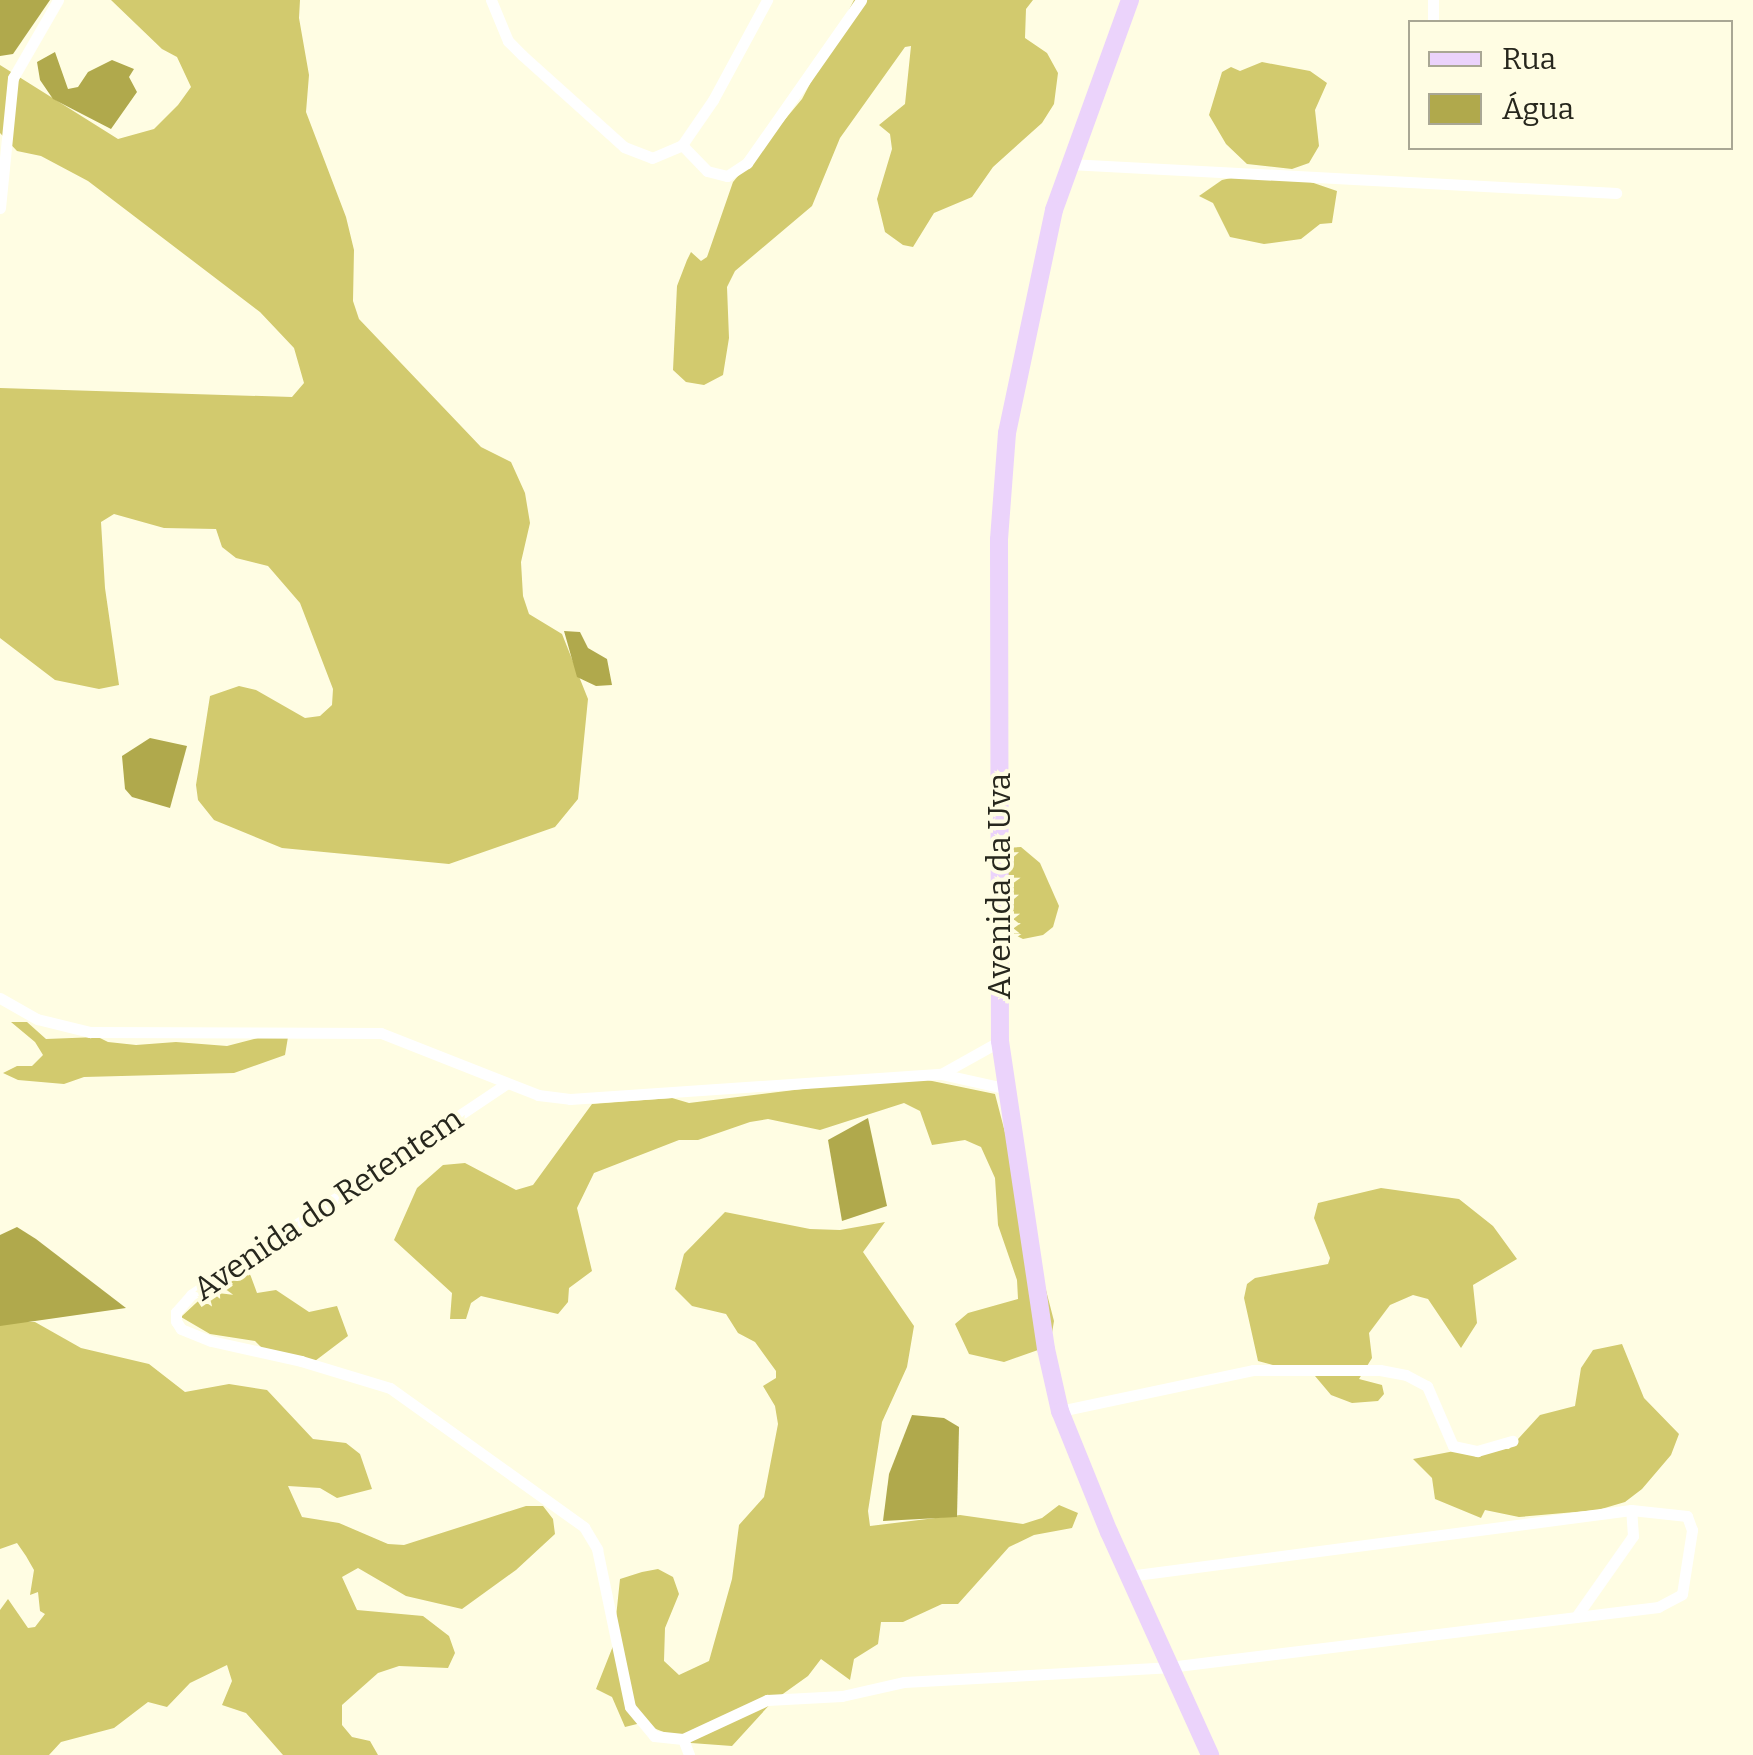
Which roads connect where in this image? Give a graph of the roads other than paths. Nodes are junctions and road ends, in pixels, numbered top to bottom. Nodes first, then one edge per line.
1 (58, 0) edge
2 (490, 0) edge
3 (767, 0) edge
4 (861, 0) edge
5 (1130, 0) edge
6 (682, 144) junction
7 (1070, 164) junction
8 (1616, 193) dead end
9 (0, 208) edge
10 (0, 998) edge
11 (1000, 1041) junction
12 (941, 1074) junction
13 (506, 1084) junction
14 (1004, 1088) junction
15 (1060, 1410) junction
16 (1514, 1442) dead end
17 (1630, 1510) junction
18 (1128, 1576) junction
19 (1576, 1617) junction
20 (1169, 1667) junction
21 (684, 1739) junction
22 (689, 1755) edge
23 (1210, 1755) edge

1 - 9 street
2 - 6 street
3 - 6 street
4 - 6 street
5 - 7 main road, Avenida da Uva
7 - 8 street
7 - 11 main road, Avenida da Uva
10 - 13 street
11 - 12 street
11 - 14 main road, Avenida da Uva
12 - 13 street
12 - 14 street
13 - 21 street, Avenida do Retentem
14 - 15 main road, Avenida da Uva
15 - 16 street
15 - 18 main road, Avenida da Uva
17 - 18 street
17 - 19 street
17 - 19 street
18 - 20 main road, Avenida da Uva
19 - 20 street
20 - 21 street
20 - 23 main road, Avenida da Uva
21 - 22 street

